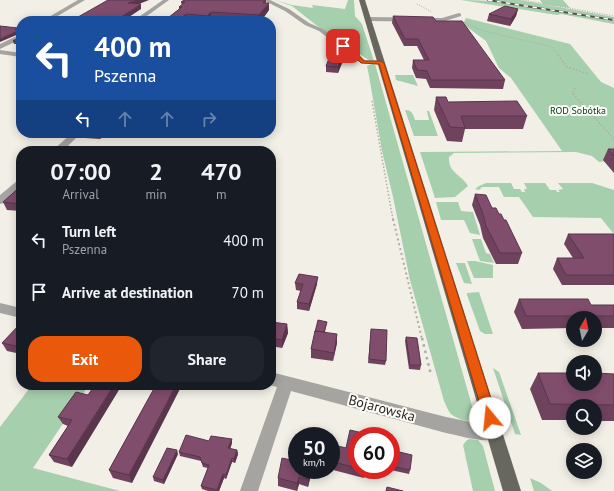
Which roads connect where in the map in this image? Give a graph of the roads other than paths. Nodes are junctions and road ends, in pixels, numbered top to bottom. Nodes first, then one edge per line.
1 (82, 0) edge
2 (166, 0) edge
3 (266, 0) edge
4 (362, 0) edge
5 (54, 16) edge
6 (143, 16) edge
7 (456, 16) road end
8 (368, 19) junction
9 (16, 39) edge
10 (0, 48) edge
11 (0, 52) edge
12 (16, 54) edge
13 (381, 63) junction
14 (71, 138) edge
15 (63, 146) edge
16 (16, 187) edge
17 (0, 201) edge
18 (0, 308) edge
19 (16, 312) edge
20 (279, 381) edge
21 (494, 432) junction
22 (249, 491) edge
23 (512, 491) edge

1 - 5 street
2 - 6 street
3 - 13 street
4 - 8 main road
7 - 8 street
8 - 13 main road
9 - 10 street
11 - 12 street
13 - 21 main road
14 - 15 street
16 - 17 street
18 - 19 street
20 - 21 street, Bojarowska
20 - 22 street
21 - 23 main road

